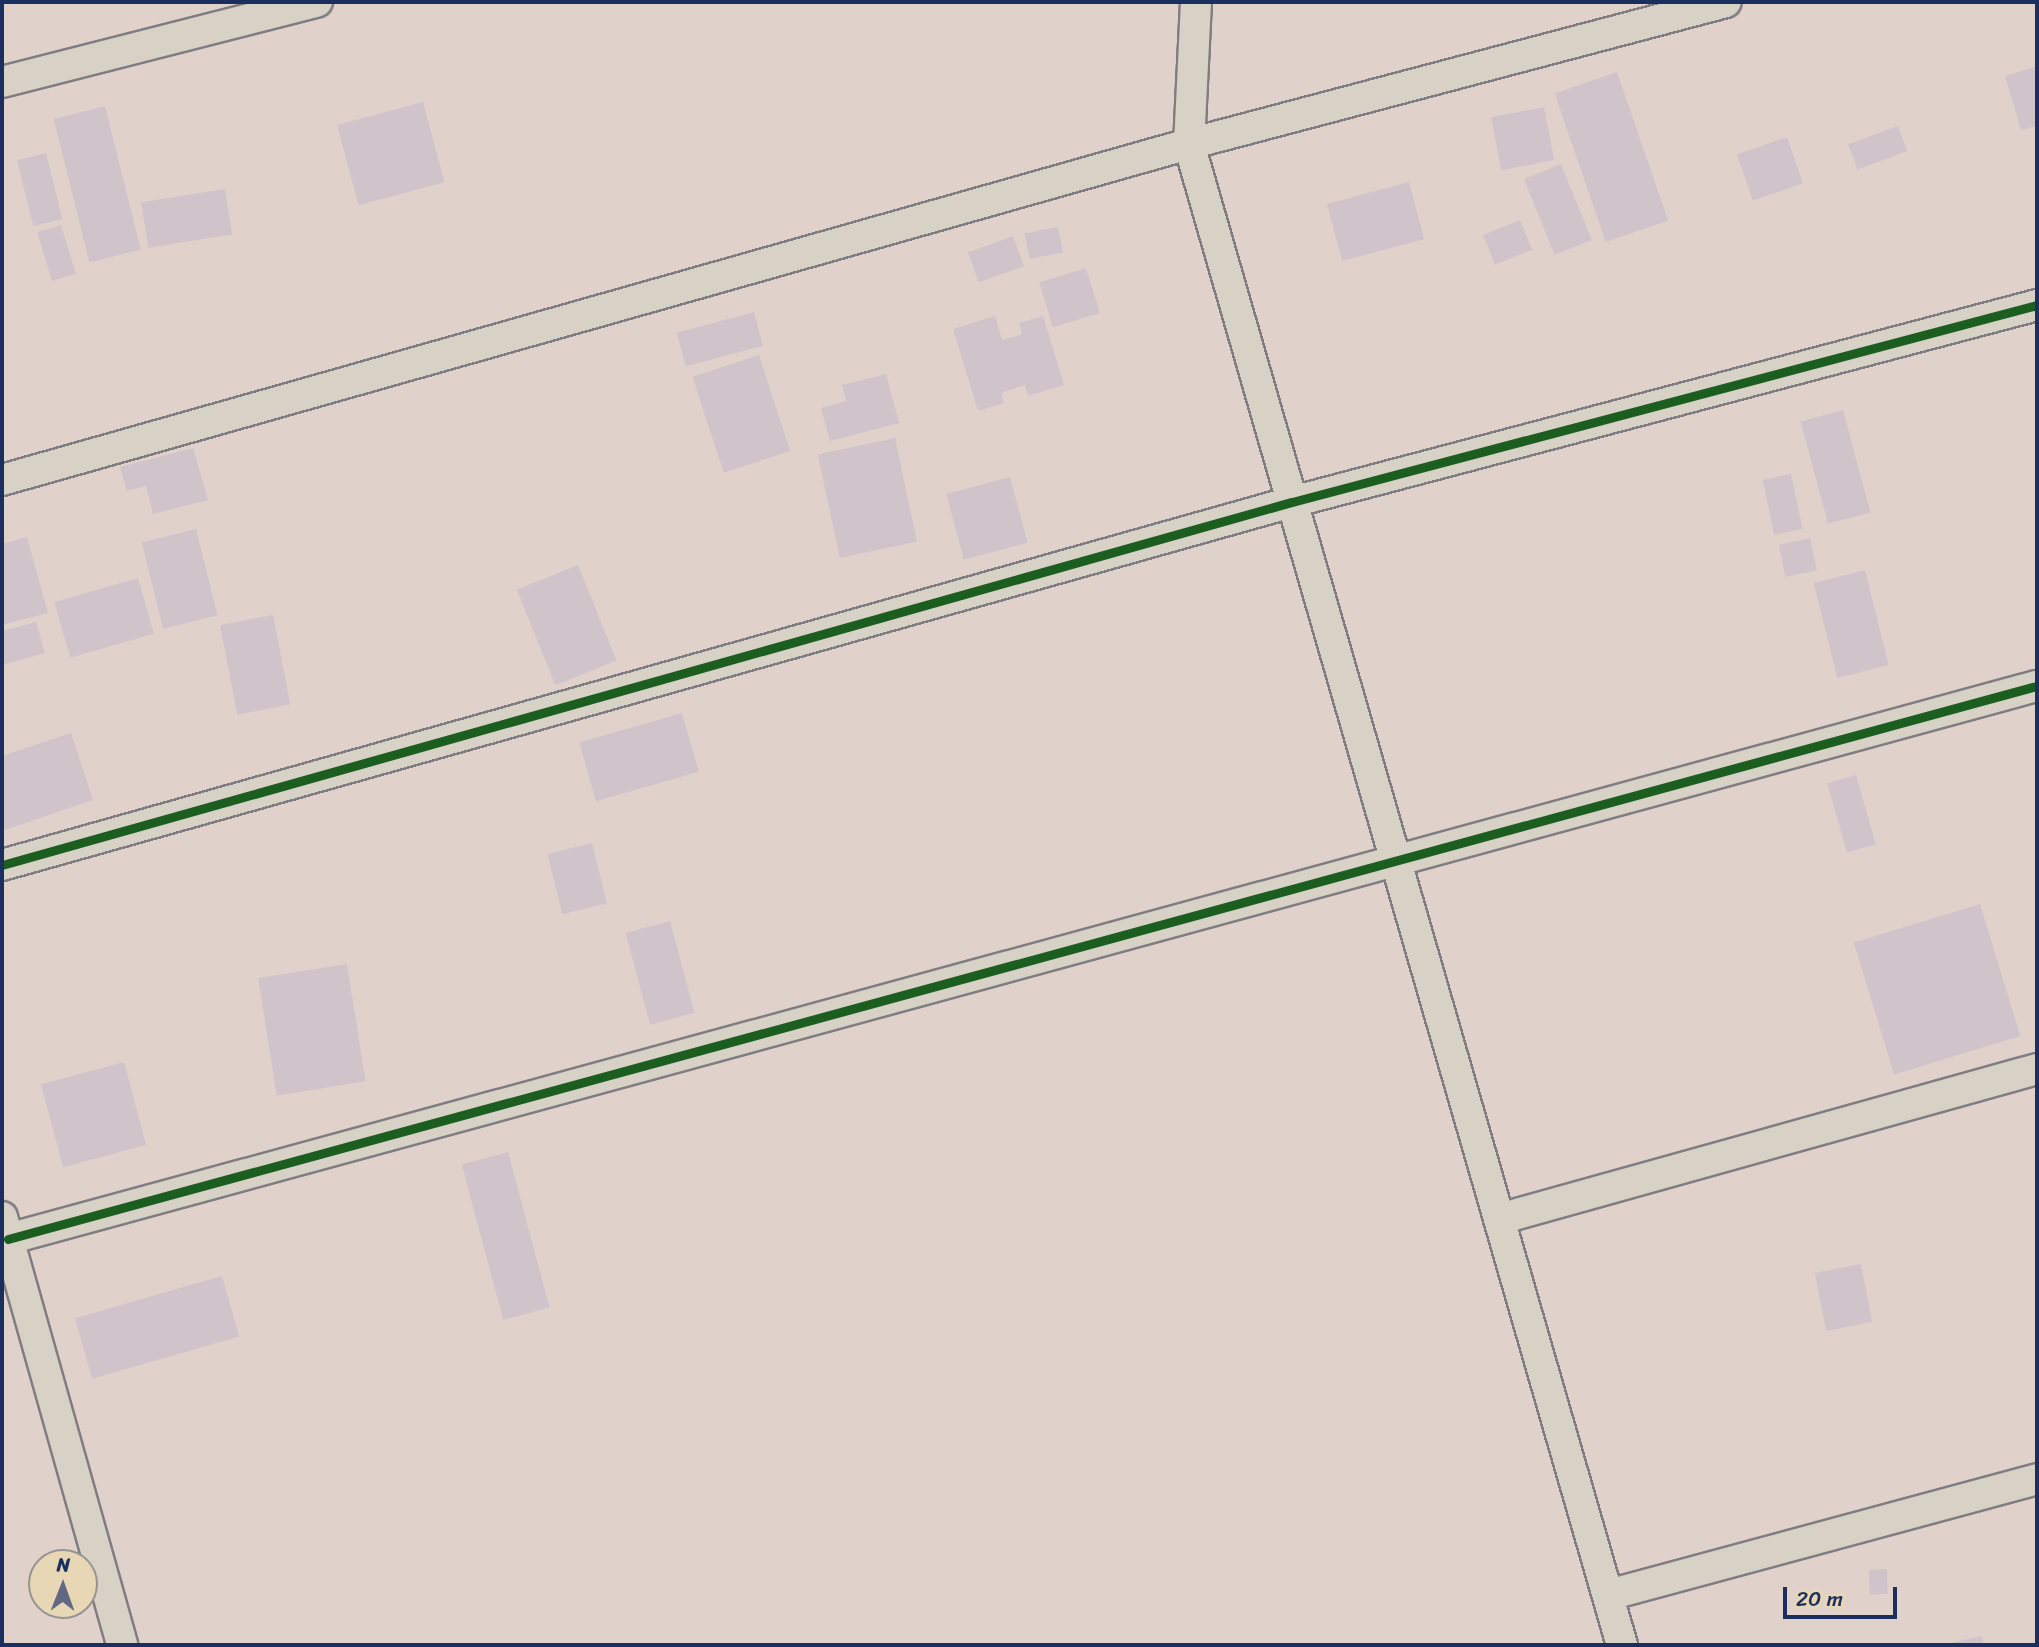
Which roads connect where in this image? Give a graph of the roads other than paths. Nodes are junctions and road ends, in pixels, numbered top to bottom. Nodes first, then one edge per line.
1 (317, 2) edge
2 (1196, 2) edge
3 (1726, 2) edge
4 (2, 82) edge
5 (1189, 144) junction
6 (2037, 305) edge
7 (2, 480) edge
8 (1292, 502) junction
9 (2037, 686) edge
10 (1396, 861) junction
11 (2, 864) edge
12 (2037, 1069) edge
13 (1499, 1219) junction
14 (5, 1228) edge
15 (2037, 1479) edge
16 (1608, 1595) junction
17 (122, 1645) edge
18 (1622, 1645) edge

1 - 4 street
2 - 5 street
3 - 5 street
5 - 7 street
5 - 8 street
6 - 8 street
8 - 10 street
8 - 11 street
9 - 10 street
10 - 13 street
10 - 14 street
12 - 13 street
13 - 16 street
14 - 17 street
15 - 16 street
16 - 18 street

